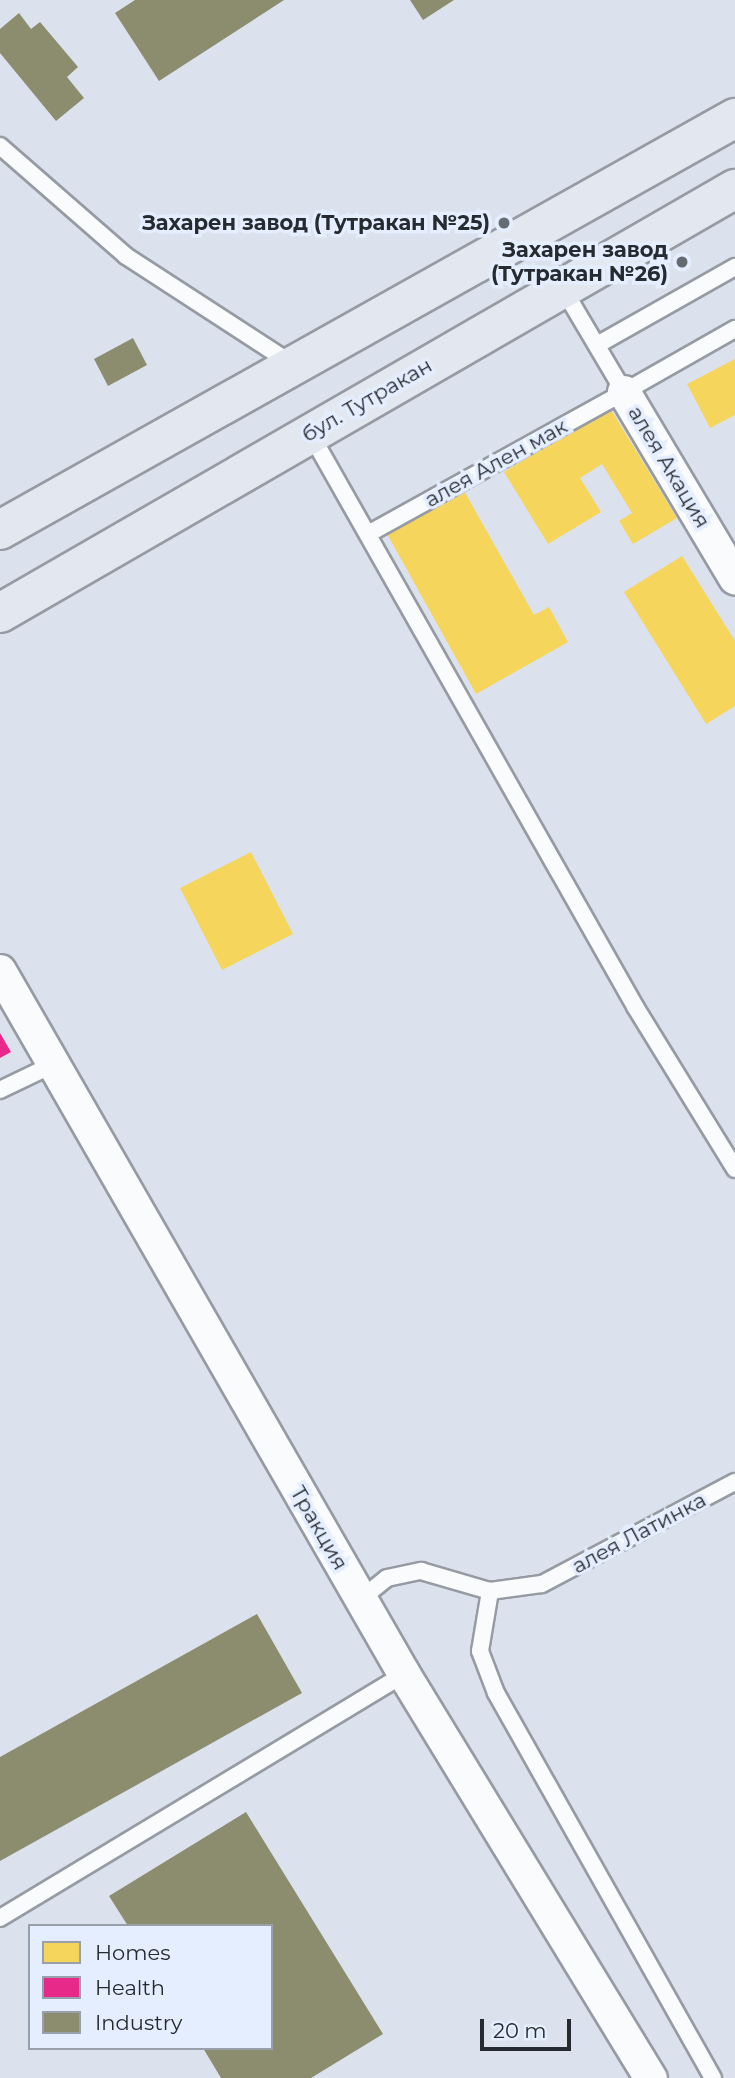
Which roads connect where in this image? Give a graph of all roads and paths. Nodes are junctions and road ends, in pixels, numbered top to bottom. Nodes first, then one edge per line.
1 (735, 118) edge
2 (0, 146) edge
3 (735, 189) edge
4 (735, 267) edge
5 (562, 287) junction
6 (735, 329) edge
7 (597, 345) junction
8 (293, 365) junction
9 (624, 391) junction
10 (310, 433) junction
11 (0, 530) edge
12 (368, 534) junction
13 (735, 578) edge
14 (0, 612) edge
15 (0, 971) edge
16 (54, 1064) junction
17 (0, 1090) edge
18 (735, 1169) edge
19 (735, 1482) edge
20 (490, 1591) junction
21 (361, 1599) junction
22 (404, 1674) junction
23 (0, 1918) edge
24 (650, 2078) edge
25 (713, 2078) edge

1 - 8 main road
2 - 8 lane
3 - 5 main road, бул. Тутракан
4 - 7 lane
5 - 7 lane
5 - 10 main road, бул. Тутракан
6 - 9 lane, алея Ален мак
7 - 9 lane
8 - 11 main road
9 - 12 lane, алея Ален мак
9 - 13 street, алея Акация
10 - 12 lane
10 - 14 main road, бул. Тутракан
12 - 18 lane
15 - 16 street, Тракция
16 - 17 lane
16 - 21 street, Тракция
19 - 20 lane, алея Латинка
20 - 21 lane
20 - 25 lane
21 - 22 street, Тракция
22 - 23 lane
22 - 24 street, Тракция

